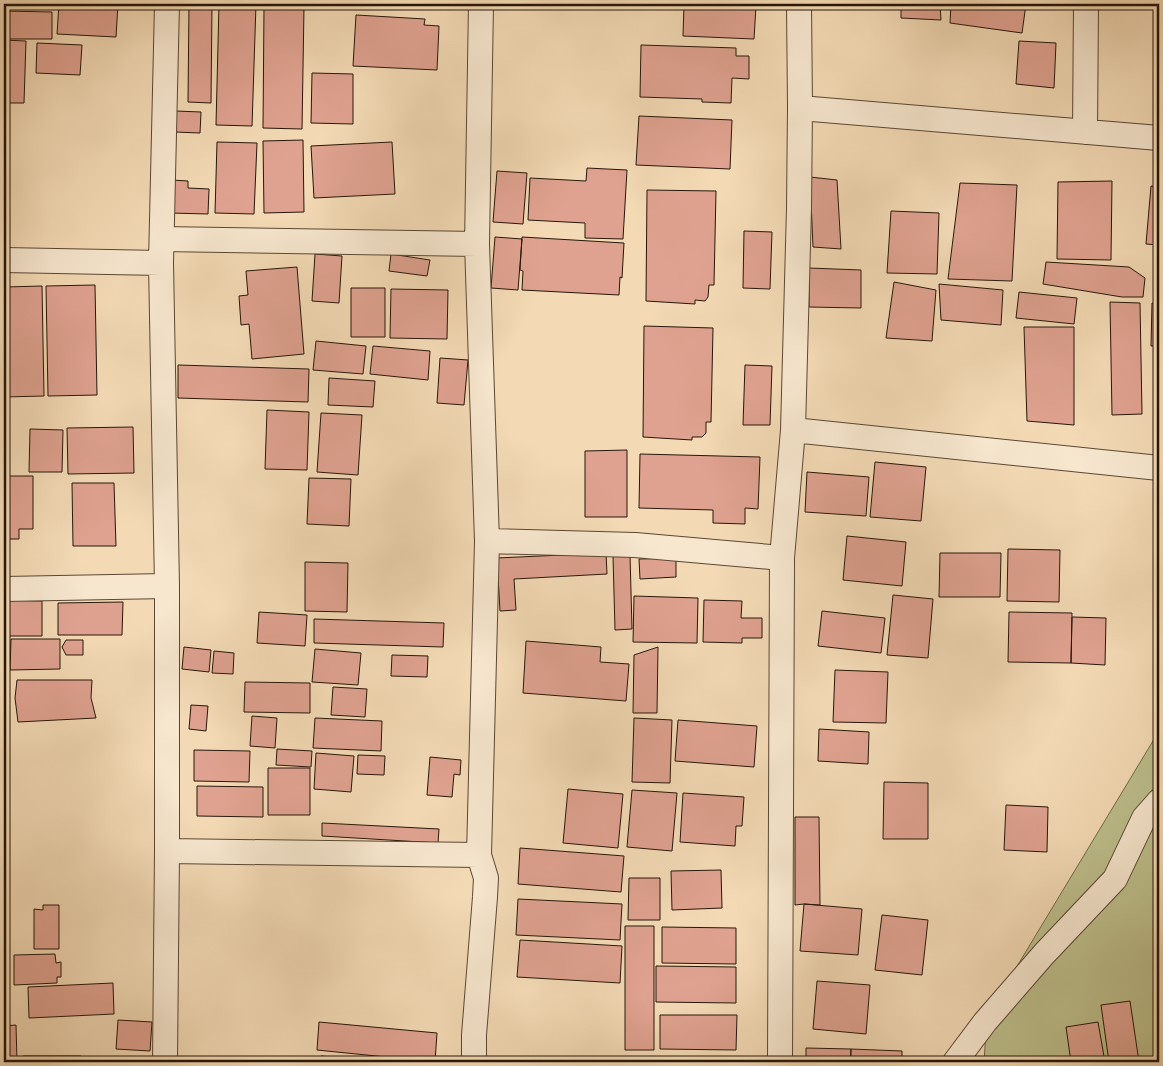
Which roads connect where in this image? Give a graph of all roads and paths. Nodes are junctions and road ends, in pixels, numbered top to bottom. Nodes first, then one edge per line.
1 (167, 4) edge
2 (481, 4) edge
3 (799, 4) edge
4 (1086, 4) edge
5 (800, 108) junction
6 (1085, 132) junction
7 (1159, 138) edge
8 (162, 239) junction
9 (477, 244) junction
10 (4, 260) edge
11 (161, 264) junction
12 (793, 430) junction
13 (1159, 468) edge
14 (487, 541) junction
15 (782, 558) junction
16 (167, 586) junction
17 (4, 588) edge
18 (1159, 802) edge
19 (167, 851) junction
20 (479, 855) junction
21 (165, 1062) edge
22 (474, 1062) edge
23 (780, 1062) edge
24 (955, 1062) edge

1 - 8 street
2 - 9 street
3 - 5 street
4 - 6 street
5 - 6 street
5 - 12 street
6 - 7 street
8 - 9 street
8 - 11 street
9 - 14 street
10 - 11 street
11 - 16 street
12 - 13 street
12 - 15 street
14 - 15 street
14 - 20 street
15 - 23 street
16 - 17 street
16 - 19 street
18 - 24 street
19 - 20 street
19 - 21 street
20 - 22 street

